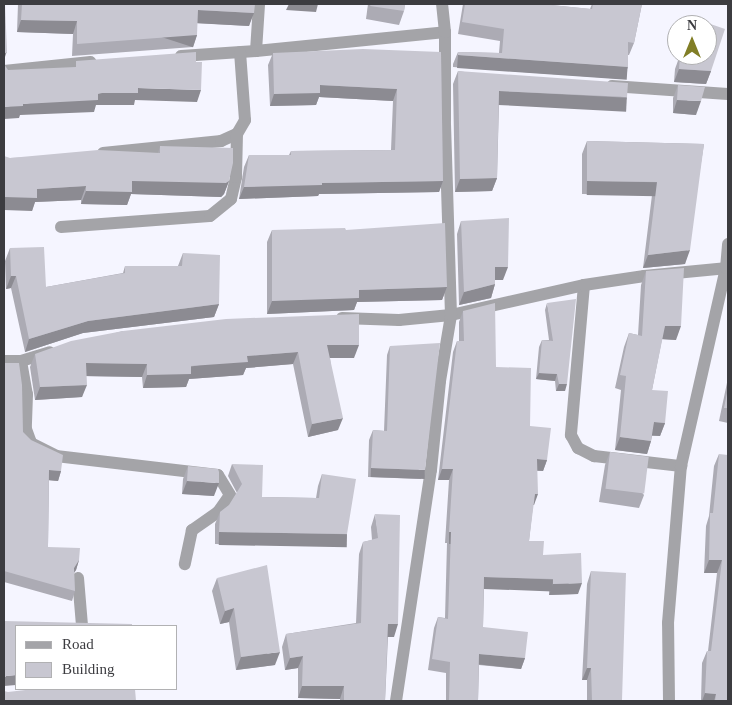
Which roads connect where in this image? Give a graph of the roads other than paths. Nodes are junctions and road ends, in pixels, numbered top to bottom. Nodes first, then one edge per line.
1 (259, 4) edge
2 (442, 4) edge
3 (445, 32) junction
4 (256, 51) junction
5 (240, 52) junction
6 (172, 56) edge
7 (104, 61) edge
8 (4, 71) edge
9 (599, 85) edge
10 (728, 94) edge
11 (237, 134) junction
12 (93, 154) edge
13 (61, 227) dead end
14 (728, 244) edge
15 (727, 268) edge
16 (584, 285) junction
17 (451, 315) junction
18 (325, 319) edge
19 (64, 346) edge
20 (20, 360) junction
21 (4, 361) edge
22 (681, 466) junction
23 (185, 564) dead end
24 (78, 578) dead end
25 (82, 625) edge
26 (396, 701) edge
27 (669, 701) edge

1 - 4 street
2 - 3 street
3 - 4 street
3 - 17 street
4 - 5 street
5 - 6 street
5 - 11 street
7 - 8 street
9 - 10 street
11 - 12 street
11 - 13 street
14 - 15 street
15 - 16 street
15 - 22 street
16 - 17 street
16 - 22 street
17 - 18 street
17 - 26 street
19 - 20 street
20 - 21 street
20 - 23 street
22 - 27 street
24 - 25 street

